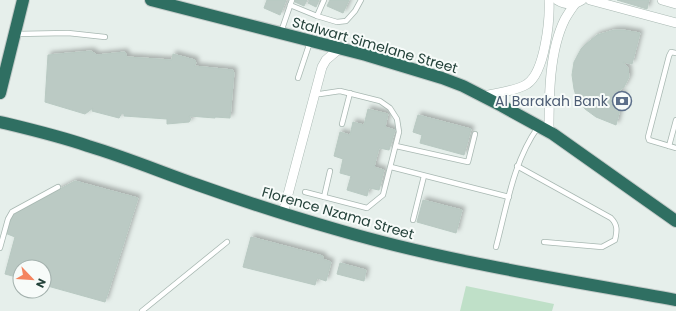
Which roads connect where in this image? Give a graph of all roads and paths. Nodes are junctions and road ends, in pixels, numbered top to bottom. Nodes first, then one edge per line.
1 (23, 0) edge
2 (151, 0) edge
3 (292, 0) edge
4 (324, 0) edge
5 (361, 0) edge
6 (549, 0) edge
7 (557, 0) edge
8 (590, 0) edge
9 (662, 0) edge
10 (578, 2) edge
11 (676, 4) edge
12 (290, 6) junction
13 (317, 16) junction
14 (676, 23) edge
15 (281, 33) junction
16 (15, 34) junction
17 (105, 37) dead end
18 (311, 41) junction
19 (340, 48) junction
20 (676, 53) edge
21 (298, 78) dead end
22 (0, 93) edge
23 (315, 93) junction
24 (350, 93) junction
25 (483, 96) junction
26 (676, 120) edge
27 (0, 122) edge
28 (342, 124) dead end
29 (544, 128) junction
30 (475, 134) dead end
31 (396, 146) junction
32 (669, 146) junction
33 (676, 148) edge
34 (517, 166) junction
35 (390, 167) junction
36 (330, 171) dead end
37 (424, 176) junction
38 (58, 187) dead end
39 (305, 192) dead end
40 (324, 197) junction
41 (509, 197) junction
42 (283, 213) junction
43 (413, 220) dead end
44 (676, 221) edge
45 (227, 242) dead end
46 (544, 242) dead end
47 (496, 247) dead end
48 (0, 248) edge
49 (676, 300) edge
50 (142, 311) edge

1 - 16 highway
2 - 15 highway, Stalwart Simelane Street
3 - 12 lane
4 - 13 lane
5 - 13 lane
6 - 25 street
7 - 10 street
8 - 14 street
9 - 11 street
10 - 29 street
12 - 13 lane
12 - 15 lane
15 - 18 highway, Stalwart Simelane Street
16 - 17 lane
16 - 22 highway
18 - 19 highway, Stalwart Simelane Street
18 - 21 lane
19 - 23 street
19 - 25 highway, Stalwart Simelane Street
20 - 32 lane
23 - 24 lane
23 - 42 street
24 - 28 lane
24 - 31 lane
25 - 29 highway, Stalwart Simelane Street
26 - 32 lane
27 - 42 highway, Florence Nzama Street
29 - 34 lane
29 - 44 highway, Stalwart Simelane Street
30 - 31 lane
31 - 35 lane
32 - 33 lane
34 - 41 lane
34 - 46 lane
35 - 37 lane
35 - 40 lane
36 - 40 lane
37 - 41 lane
37 - 43 lane
38 - 48 lane
39 - 40 lane
41 - 47 lane
42 - 49 highway, Florence Nzama Street
45 - 50 lane

